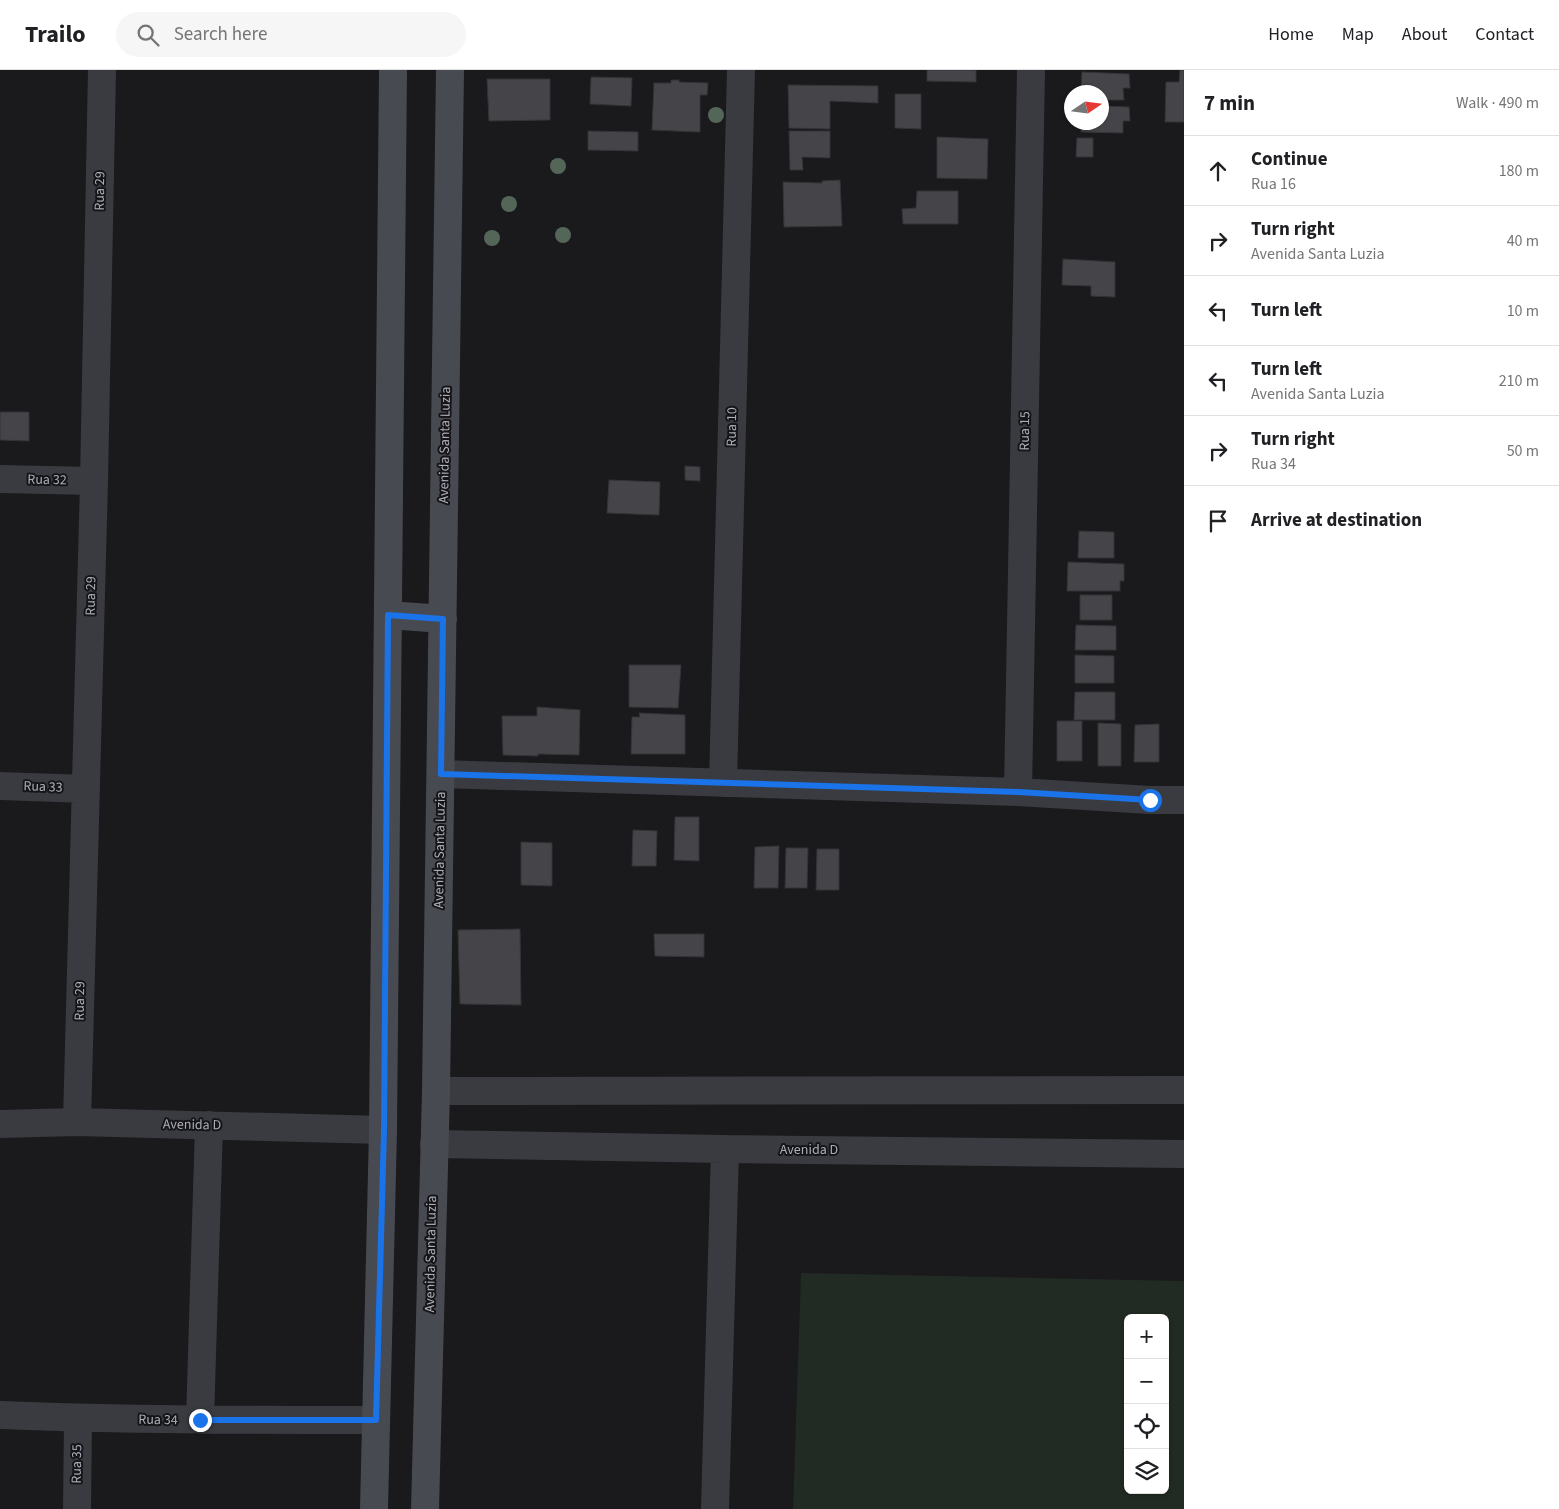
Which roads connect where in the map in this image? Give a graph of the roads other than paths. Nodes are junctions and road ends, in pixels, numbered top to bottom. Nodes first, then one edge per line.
1 (102, 70) edge
2 (393, 70) edge
3 (450, 70) edge
4 (740, 70) edge
5 (1031, 70) edge
6 (0, 479) edge
7 (94, 481) junction
8 (388, 615) junction
9 (443, 619) junction
10 (441, 774) junction
11 (723, 783) junction
12 (0, 786) edge
13 (86, 789) junction
14 (1018, 792) junction
15 (1184, 800) edge
16 (1184, 1090) edge
17 (436, 1091) junction
18 (77, 1122) junction
19 (0, 1124) edge
20 (209, 1126) junction
21 (384, 1130) junction
22 (434, 1144) junction
23 (725, 1149) junction
24 (1184, 1154) edge
25 (0, 1416) edge
26 (78, 1419) junction
27 (200, 1420) junction
28 (376, 1420) junction
29 (76, 1509) edge
30 (374, 1509) edge
31 (424, 1509) edge
32 (714, 1509) edge

1 - 7 street, Rua 29
2 - 8 street
3 - 9 street, Avenida Santa Luzia
4 - 11 street, Rua 10
5 - 14 street, Rua 15
6 - 7 street, Rua 32
7 - 13 street, Rua 29
8 - 9 street
8 - 21 street
9 - 10 street, Avenida Santa Luzia
10 - 11 street
10 - 17 street, Avenida Santa Luzia
11 - 14 street
12 - 13 street, Rua 33
13 - 18 street, Rua 29
14 - 15 street
16 - 17 street
17 - 22 street, Avenida Santa Luzia
18 - 19 street, Avenida D
18 - 20 street, Avenida D
20 - 21 street, Avenida D
20 - 27 street
21 - 28 street
22 - 23 street, Avenida D
22 - 31 street, Avenida Santa Luzia
23 - 24 street, Avenida D
23 - 32 street
25 - 26 street, Rua 34
26 - 27 street, Rua 34
26 - 29 street, Rua 35
27 - 28 street, Rua 34
28 - 30 street

